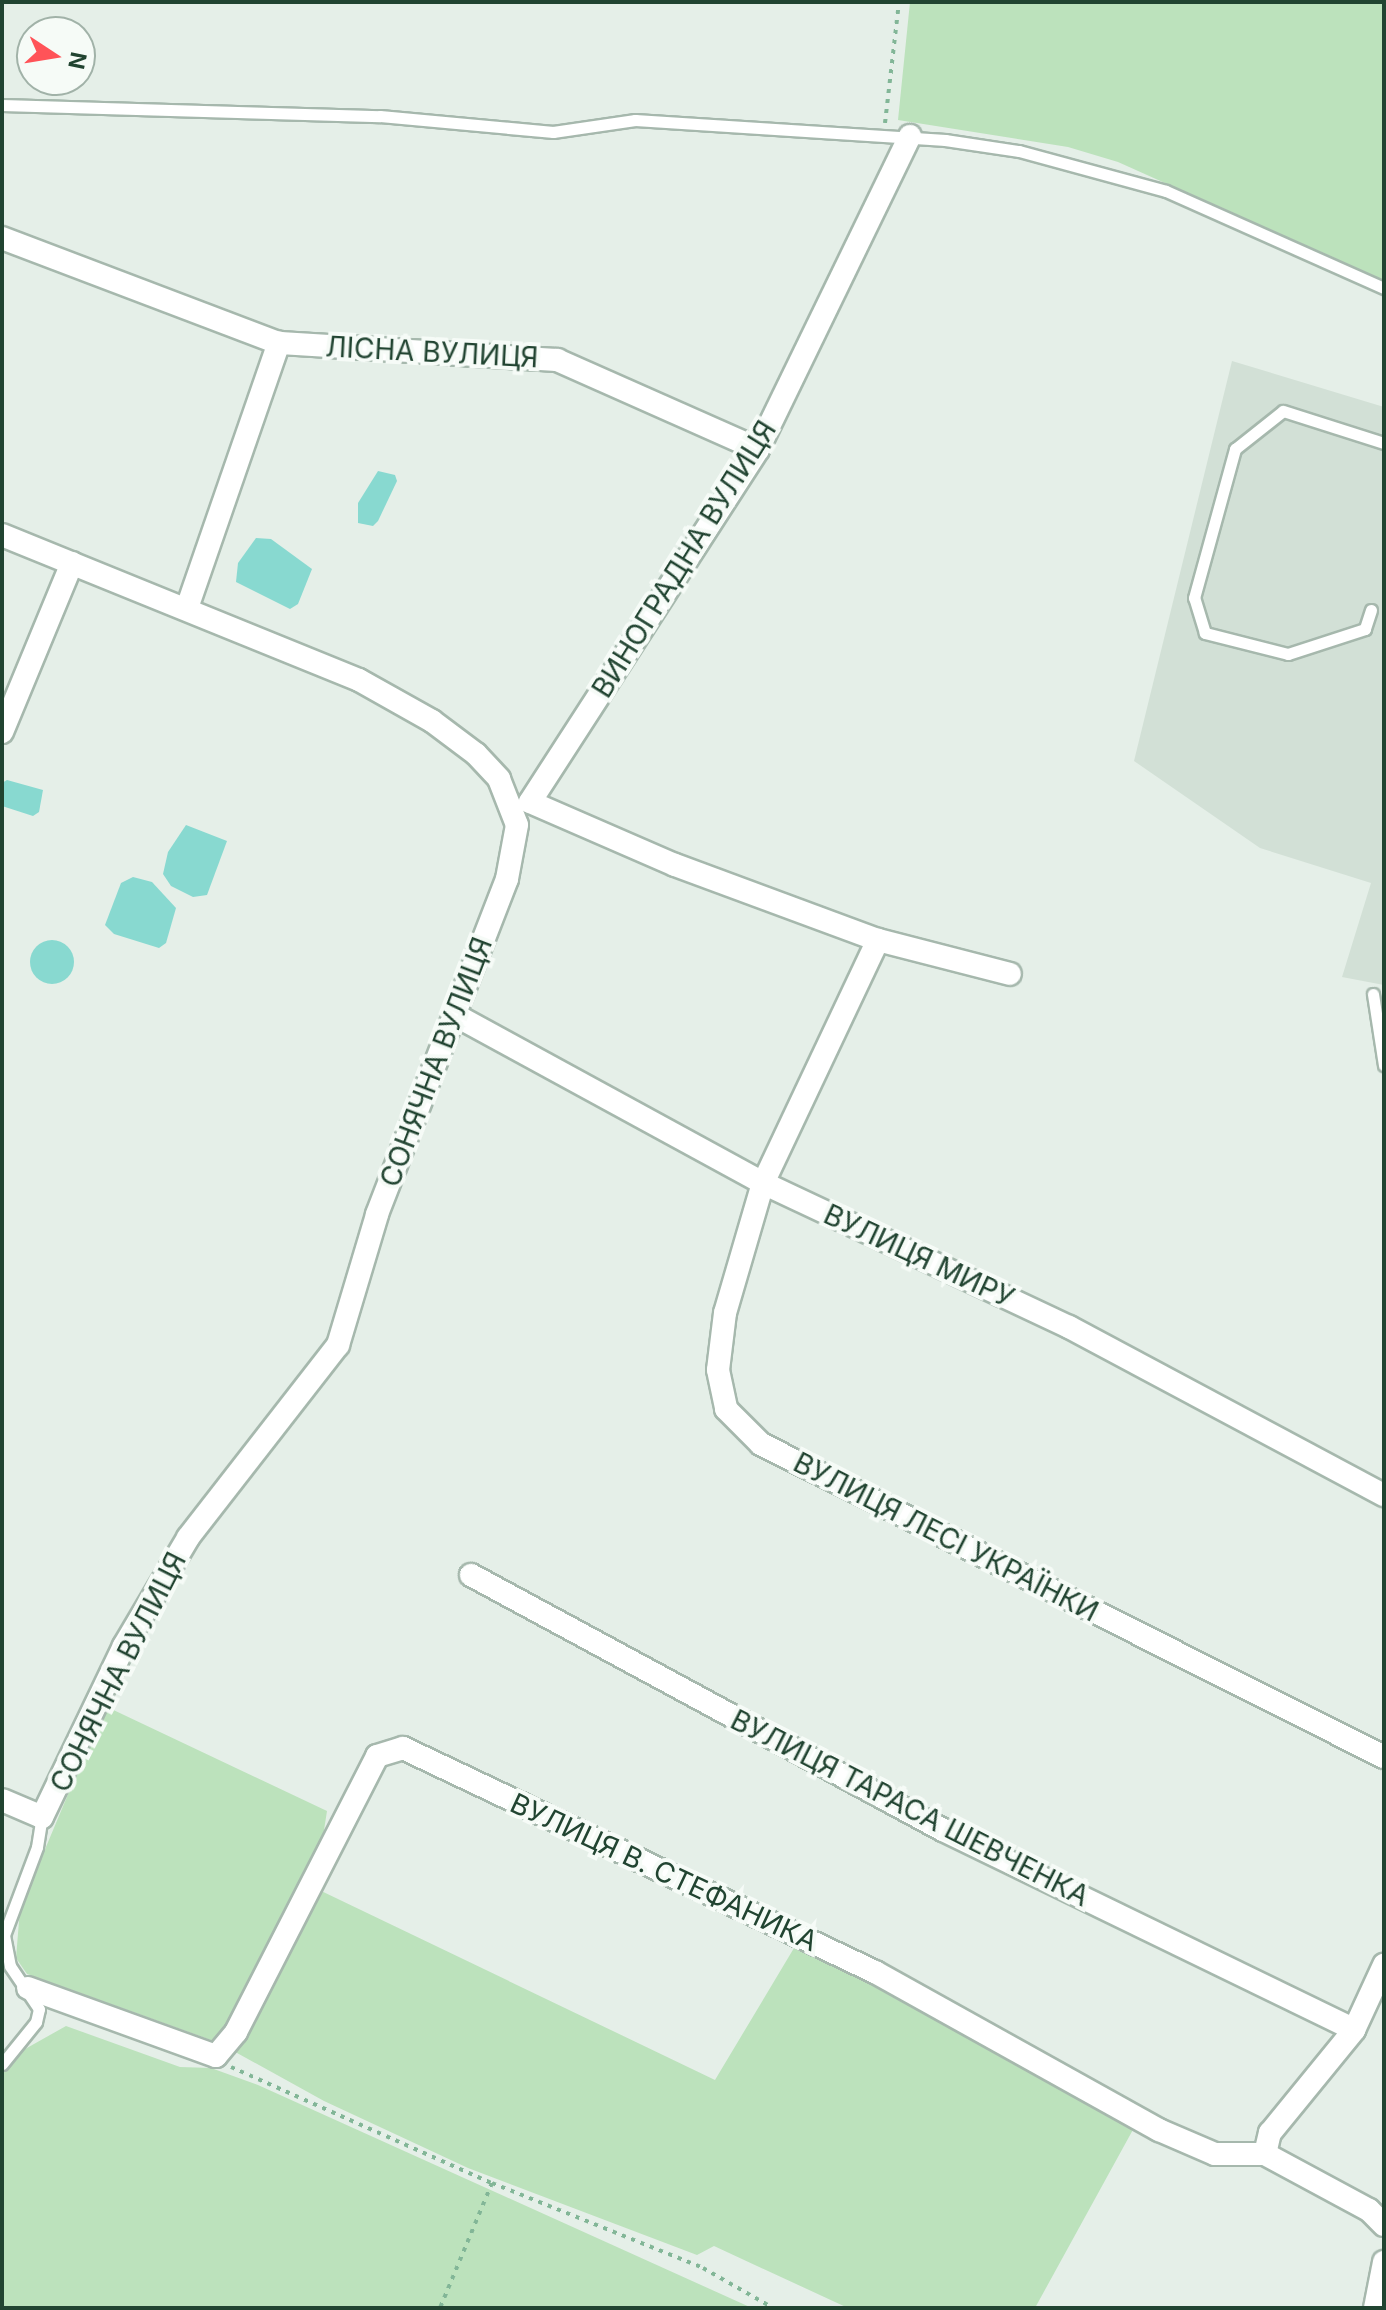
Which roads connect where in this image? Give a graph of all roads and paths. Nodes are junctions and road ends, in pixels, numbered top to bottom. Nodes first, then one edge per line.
1 (899, 2) edge
2 (2, 105) edge
3 (884, 133) junction
4 (910, 136) junction
5 (2, 238) edge
6 (1384, 288) edge
7 (279, 343) junction
8 (1384, 443) edge
9 (758, 449) junction
10 (2, 535) edge
11 (72, 563) junction
12 (187, 608) junction
13 (1371, 610) dead end
14 (2, 732) edge
15 (521, 803) junction
16 (878, 940) junction
17 (1010, 974) dead end
18 (1373, 994) dead end
19 (455, 1015) junction
20 (1384, 1065) edge
21 (763, 1183) junction
22 (1384, 1495) edge
23 (471, 1575) dead end
24 (1384, 1757) edge
25 (2, 1800) edge
26 (42, 1817) junction
27 (1384, 1965) edge
28 (28, 1988) junction
29 (1354, 2030) junction
30 (211, 2055) junction
31 (2, 2064) edge
32 (1265, 2154) junction
33 (492, 2183) junction
34 (1384, 2225) edge
35 (1384, 2262) edge
36 (440, 2308) edge
37 (773, 2308) edge
38 (1375, 2308) edge

1 - 3 path
2 - 3 lane
3 - 4 lane
4 - 6 lane
4 - 9 street, ВИНОГРАДНА ВУЛИЦЯ
5 - 7 street, ЛІСНА ВУЛИЦЯ
7 - 9 street, ЛІСНА ВУЛИЦЯ
7 - 12 street
8 - 13 lane
9 - 15 street, ВИНОГРАДНА ВУЛИЦЯ
10 - 11 street
11 - 12 street
11 - 14 street
12 - 15 street
15 - 16 street
15 - 19 street, СОНЯЧНА ВУЛИЦЯ
16 - 17 street
16 - 21 street
18 - 20 lane
19 - 21 street, ВУЛИЦЯ МИРУ
19 - 26 street, СОНЯЧНА ВУЛИЦЯ
21 - 22 street, ВУЛИЦЯ МИРУ
21 - 24 street, ВУЛИЦЯ ЛЕСІ УКРАЇНКИ
23 - 29 street, ВУЛИЦЯ ТАРАСА ШЕВЧЕНКА
25 - 26 street
26 - 28 lane
27 - 29 street
28 - 30 street
28 - 31 lane
29 - 32 street
30 - 32 street, ВУЛИЦЯ В. СТЕФАНИКА
30 - 33 path
32 - 34 street
33 - 36 path
33 - 37 path
35 - 38 street

